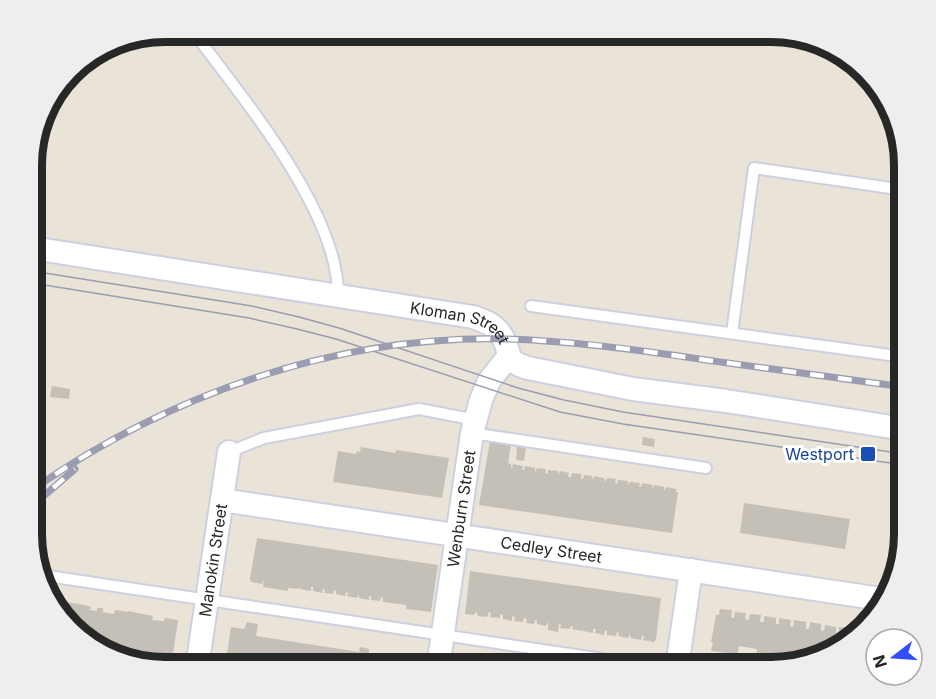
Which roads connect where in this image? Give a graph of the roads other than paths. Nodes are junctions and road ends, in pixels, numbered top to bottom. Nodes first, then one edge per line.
1 (201, 42) edge
2 (894, 189) edge
3 (42, 250) edge
4 (338, 296) junction
5 (531, 306) dead end
6 (732, 333) junction
7 (894, 356) edge
8 (508, 357) junction
9 (894, 427) edge
10 (472, 433) junction
11 (229, 452) joint
12 (706, 468) dead end
13 (222, 500) junction
14 (458, 535) junction
15 (691, 570) junction
16 (50, 576) edge
17 (876, 598) edge
18 (207, 600) junction
19 (442, 635) junction
20 (198, 657) edge
21 (439, 657) edge
22 (585, 657) edge
23 (679, 657) edge

1 - 4 lane
2 - 6 lane
3 - 4 street, Kloman Street
4 - 8 street, Kloman Street
5 - 6 lane
6 - 7 lane
8 - 9 street, Kloman Street
8 - 10 street, Wenburn Street
10 - 11 lane
10 - 12 lane
10 - 14 street, Wenburn Street
11 - 13 street, Manokin Street
13 - 14 street, Cedley Street
13 - 18 street, Manokin Street
14 - 15 street, Cedley Street
14 - 19 street, Wenburn Street
15 - 17 street, Cedley Street
15 - 23 street
16 - 18 lane
18 - 19 lane
18 - 20 street, Manokin Street
19 - 21 street, Wenburn Street
19 - 22 lane

